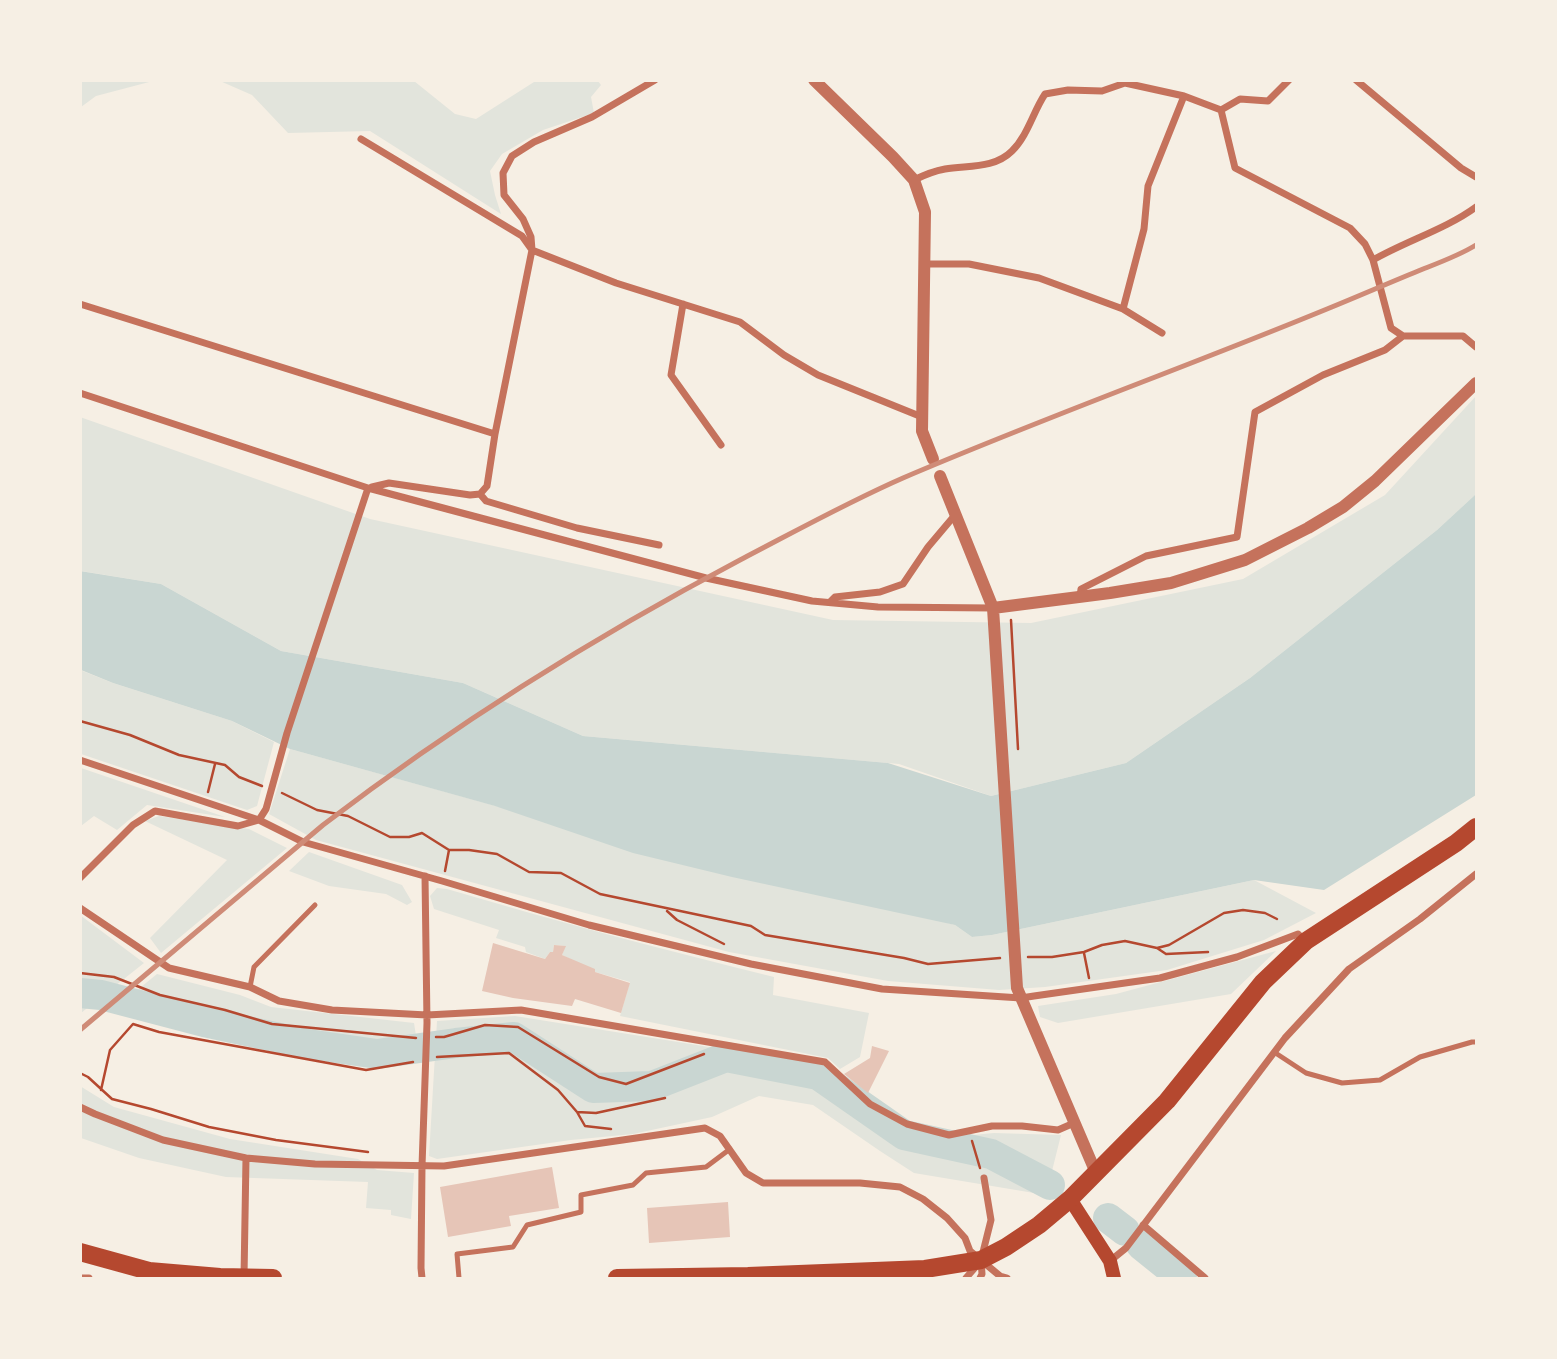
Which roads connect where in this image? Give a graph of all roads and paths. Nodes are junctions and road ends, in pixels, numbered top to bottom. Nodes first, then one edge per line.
1 (655, 80) edge
2 (1289, 80) edge
3 (1356, 80) edge
4 (816, 81) edge
5 (1125, 82) edge
6 (1184, 96) junction
7 (1221, 110) junction
8 (360, 139) dead end
9 (1476, 177) edge
10 (914, 180) junction
11 (1476, 207) edge
12 (532, 250) junction
13 (1373, 260) junction
14 (924, 264) junction
15 (80, 304) edge
16 (683, 304) junction
17 (1123, 309) junction
18 (1162, 333) dead end
19 (1403, 336) junction
20 (1476, 347) edge
21 (1476, 383) edge
22 (80, 393) edge
23 (922, 417) junction
24 (495, 434) junction
25 (721, 446) dead end
26 (933, 459) dead end
27 (940, 476) dead end
28 (389, 483) junction
29 (368, 488) junction
30 (389, 493) junction
31 (480, 494) junction
32 (955, 515) junction
33 (659, 545) dead end
34 (1080, 597) junction
35 (830, 602) junction
36 (993, 614) junction
37 (80, 721) edge
38 (80, 760) edge
39 (216, 763) junction
40 (270, 789) dead end
41 (281, 793) dead end
42 (205, 802) junction
43 (259, 820) junction
44 (1476, 827) edge
45 (449, 850) junction
46 (1476, 874) edge
47 (425, 876) junction
48 (80, 878) edge
49 (442, 881) junction
50 (315, 905) dead end
51 (80, 908) edge
52 (665, 909) junction
53 (1277, 919) dead end
54 (1306, 941) junction
55 (733, 949) dead end
56 (1084, 952) junction
57 (1002, 957) dead end
58 (1027, 957) dead end
59 (80, 973) edge
60 (250, 987) junction
61 (1091, 988) junction
62 (1019, 993) junction
63 (427, 1019) junction
64 (431, 1037) dead end
65 (418, 1038) dead end
66 (1476, 1042) edge
67 (734, 1046) junction
68 (1274, 1052) junction
69 (427, 1059) dead end
70 (415, 1061) dead end
71 (80, 1073) edge
72 (102, 1090) junction
73 (664, 1098) dead end
74 (80, 1107) edge
75 (1074, 1123) junction
76 (972, 1141) dead end
77 (730, 1149) junction
78 (375, 1153) dead end
79 (246, 1158) junction
80 (422, 1161) junction
81 (1096, 1173) junction
82 (984, 1178) joint
83 (1070, 1199) junction
84 (1143, 1225) junction
85 (80, 1252) edge
86 (981, 1260) junction
87 (1110, 1261) junction
88 (145, 1276) edge
89 (80, 1278) edge
90 (244, 1278) edge
91 (720, 1278) edge
92 (89, 1279) edge
93 (273, 1279) edge
94 (422, 1279) edge
95 (459, 1279) edge
96 (617, 1279) edge
97 (966, 1279) edge
98 (980, 1279) edge
99 (1007, 1279) edge
100 (1114, 1279) edge
101 (1205, 1279) edge

1 - 12 street
2 - 7 street
3 - 9 street
4 - 10 street
5 - 6 street
5 - 10 street
6 - 7 street
6 - 17 street
7 - 13 street
8 - 12 street
10 - 14 street
11 - 13 street
12 - 16 street
12 - 24 street
13 - 19 street
14 - 17 street
14 - 23 street
15 - 24 street
16 - 23 street
16 - 25 street
17 - 18 street
19 - 20 street
19 - 34 street
21 - 34 street
22 - 29 street
23 - 26 street
24 - 31 street
27 - 32 street
28 - 29 street
28 - 30 street
28 - 31 street
29 - 30 street
29 - 43 street
30 - 35 street
31 - 33 street
32 - 35 street
32 - 36 street
34 - 36 street
35 - 36 street
36 - 62 street
37 - 39 path
38 - 42 street
39 - 40 path
39 - 42 path
41 - 45 path
42 - 43 street
43 - 47 street
43 - 48 street
44 - 54 highway
45 - 49 path
45 - 52 path
46 - 68 street
47 - 49 street
47 - 63 street
49 - 62 street
50 - 60 lane
51 - 60 street
52 - 55 path
52 - 57 path
53 - 56 path
54 - 61 street
54 - 81 highway
56 - 58 path
56 - 61 path
59 - 65 path
60 - 63 street
61 - 62 street
62 - 75 street
63 - 67 street
63 - 80 street
64 - 67 path
66 - 68 lane
67 - 75 street
68 - 84 street
69 - 73 path
70 - 72 path
71 - 72 path
72 - 78 path
74 - 79 street
75 - 81 street
76 - 82 path
77 - 80 street
77 - 86 street
77 - 95 lane
79 - 80 street
79 - 90 street
80 - 94 street
81 - 83 highway
82 - 86 street
83 - 86 highway
83 - 87 main road
84 - 87 street
84 - 101 street
85 - 88 highway
86 - 91 highway
86 - 97 street
86 - 98 street
86 - 99 street
87 - 100 main road
88 - 90 highway
89 - 92 street
90 - 93 highway
91 - 96 highway

